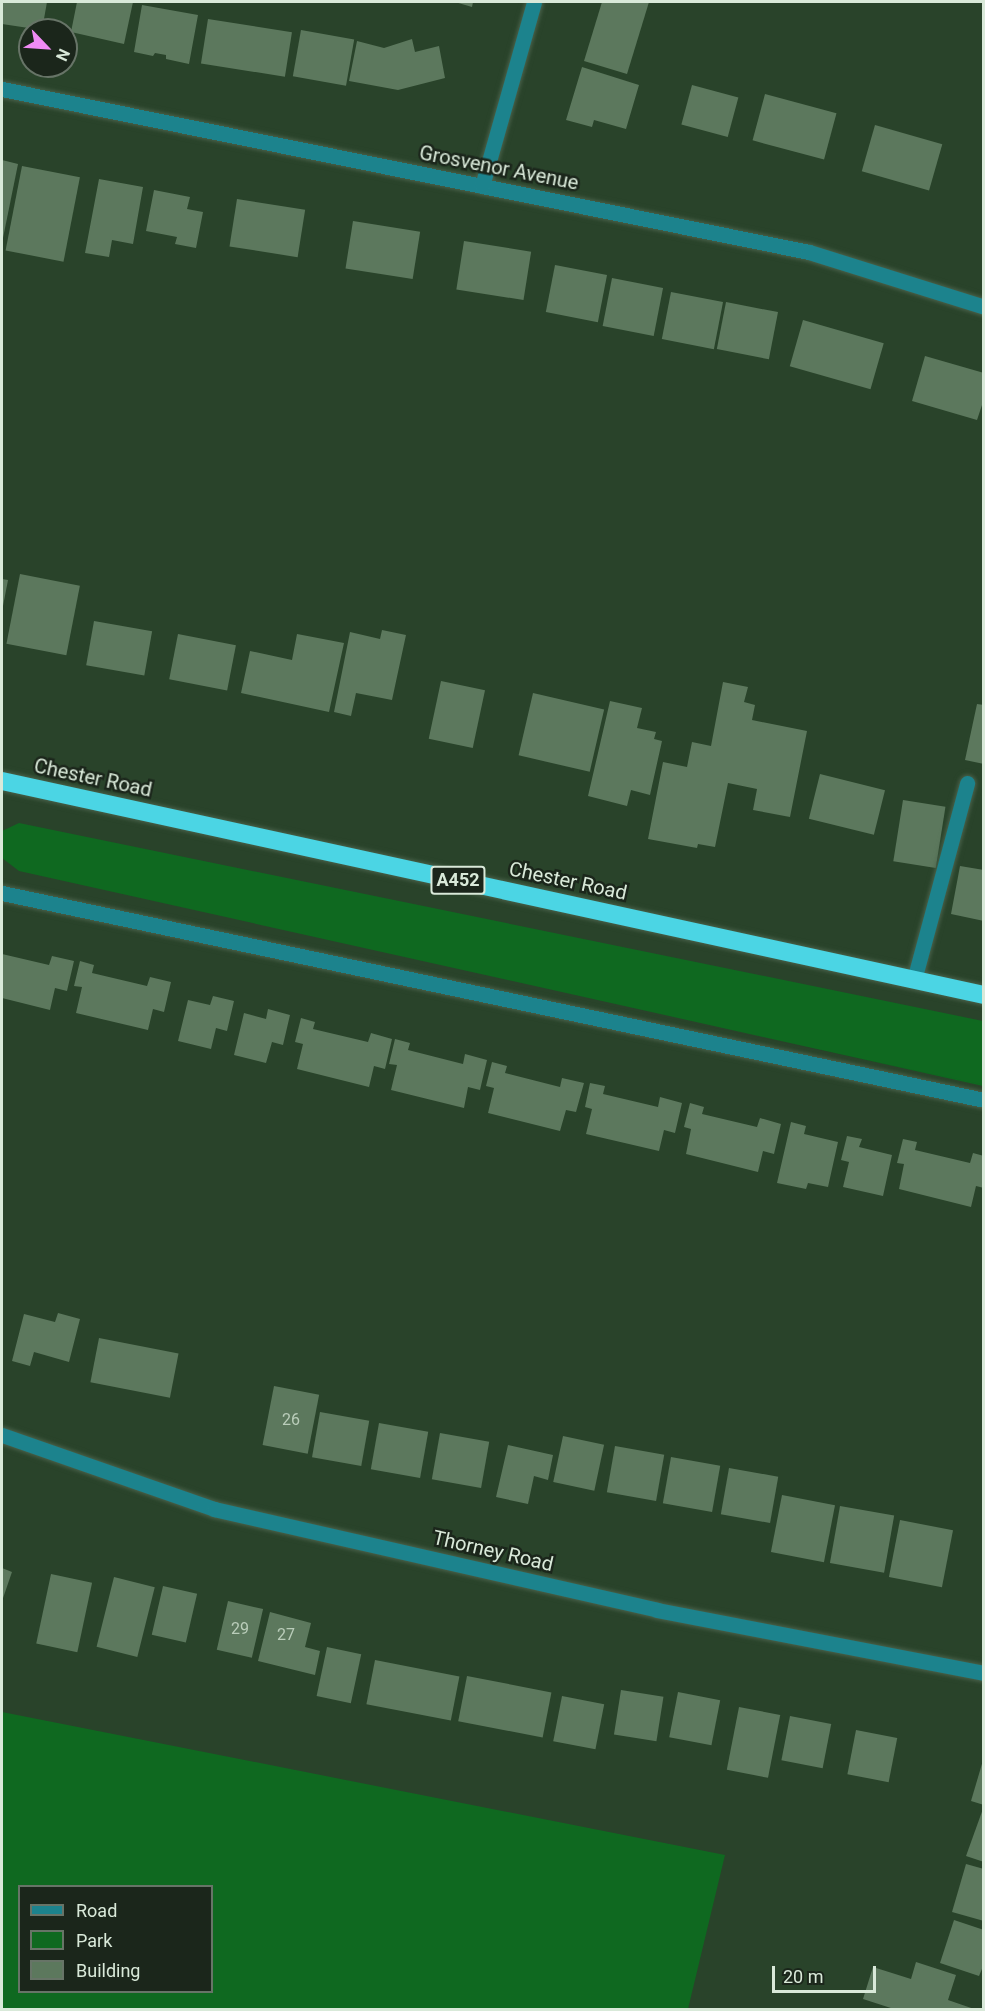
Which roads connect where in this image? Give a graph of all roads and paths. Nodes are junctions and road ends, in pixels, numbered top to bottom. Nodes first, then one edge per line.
1 (534, 2) edge
2 (2, 89) edge
3 (482, 186) junction
4 (984, 307) edge
5 (2, 781) edge
6 (967, 783) dead end
7 (2, 893) edge
8 (914, 980) junction
9 (984, 994) edge
10 (984, 1100) edge
11 (2, 1435) edge
12 (984, 1673) edge

1 - 3 street
2 - 3 street, Grosvenor Avenue
3 - 4 street, Grosvenor Avenue
5 - 8 highway, Chester Road / A452
6 - 8 street
7 - 10 street
8 - 9 highway, Chester Road / A452
11 - 12 street, Thorney Road

